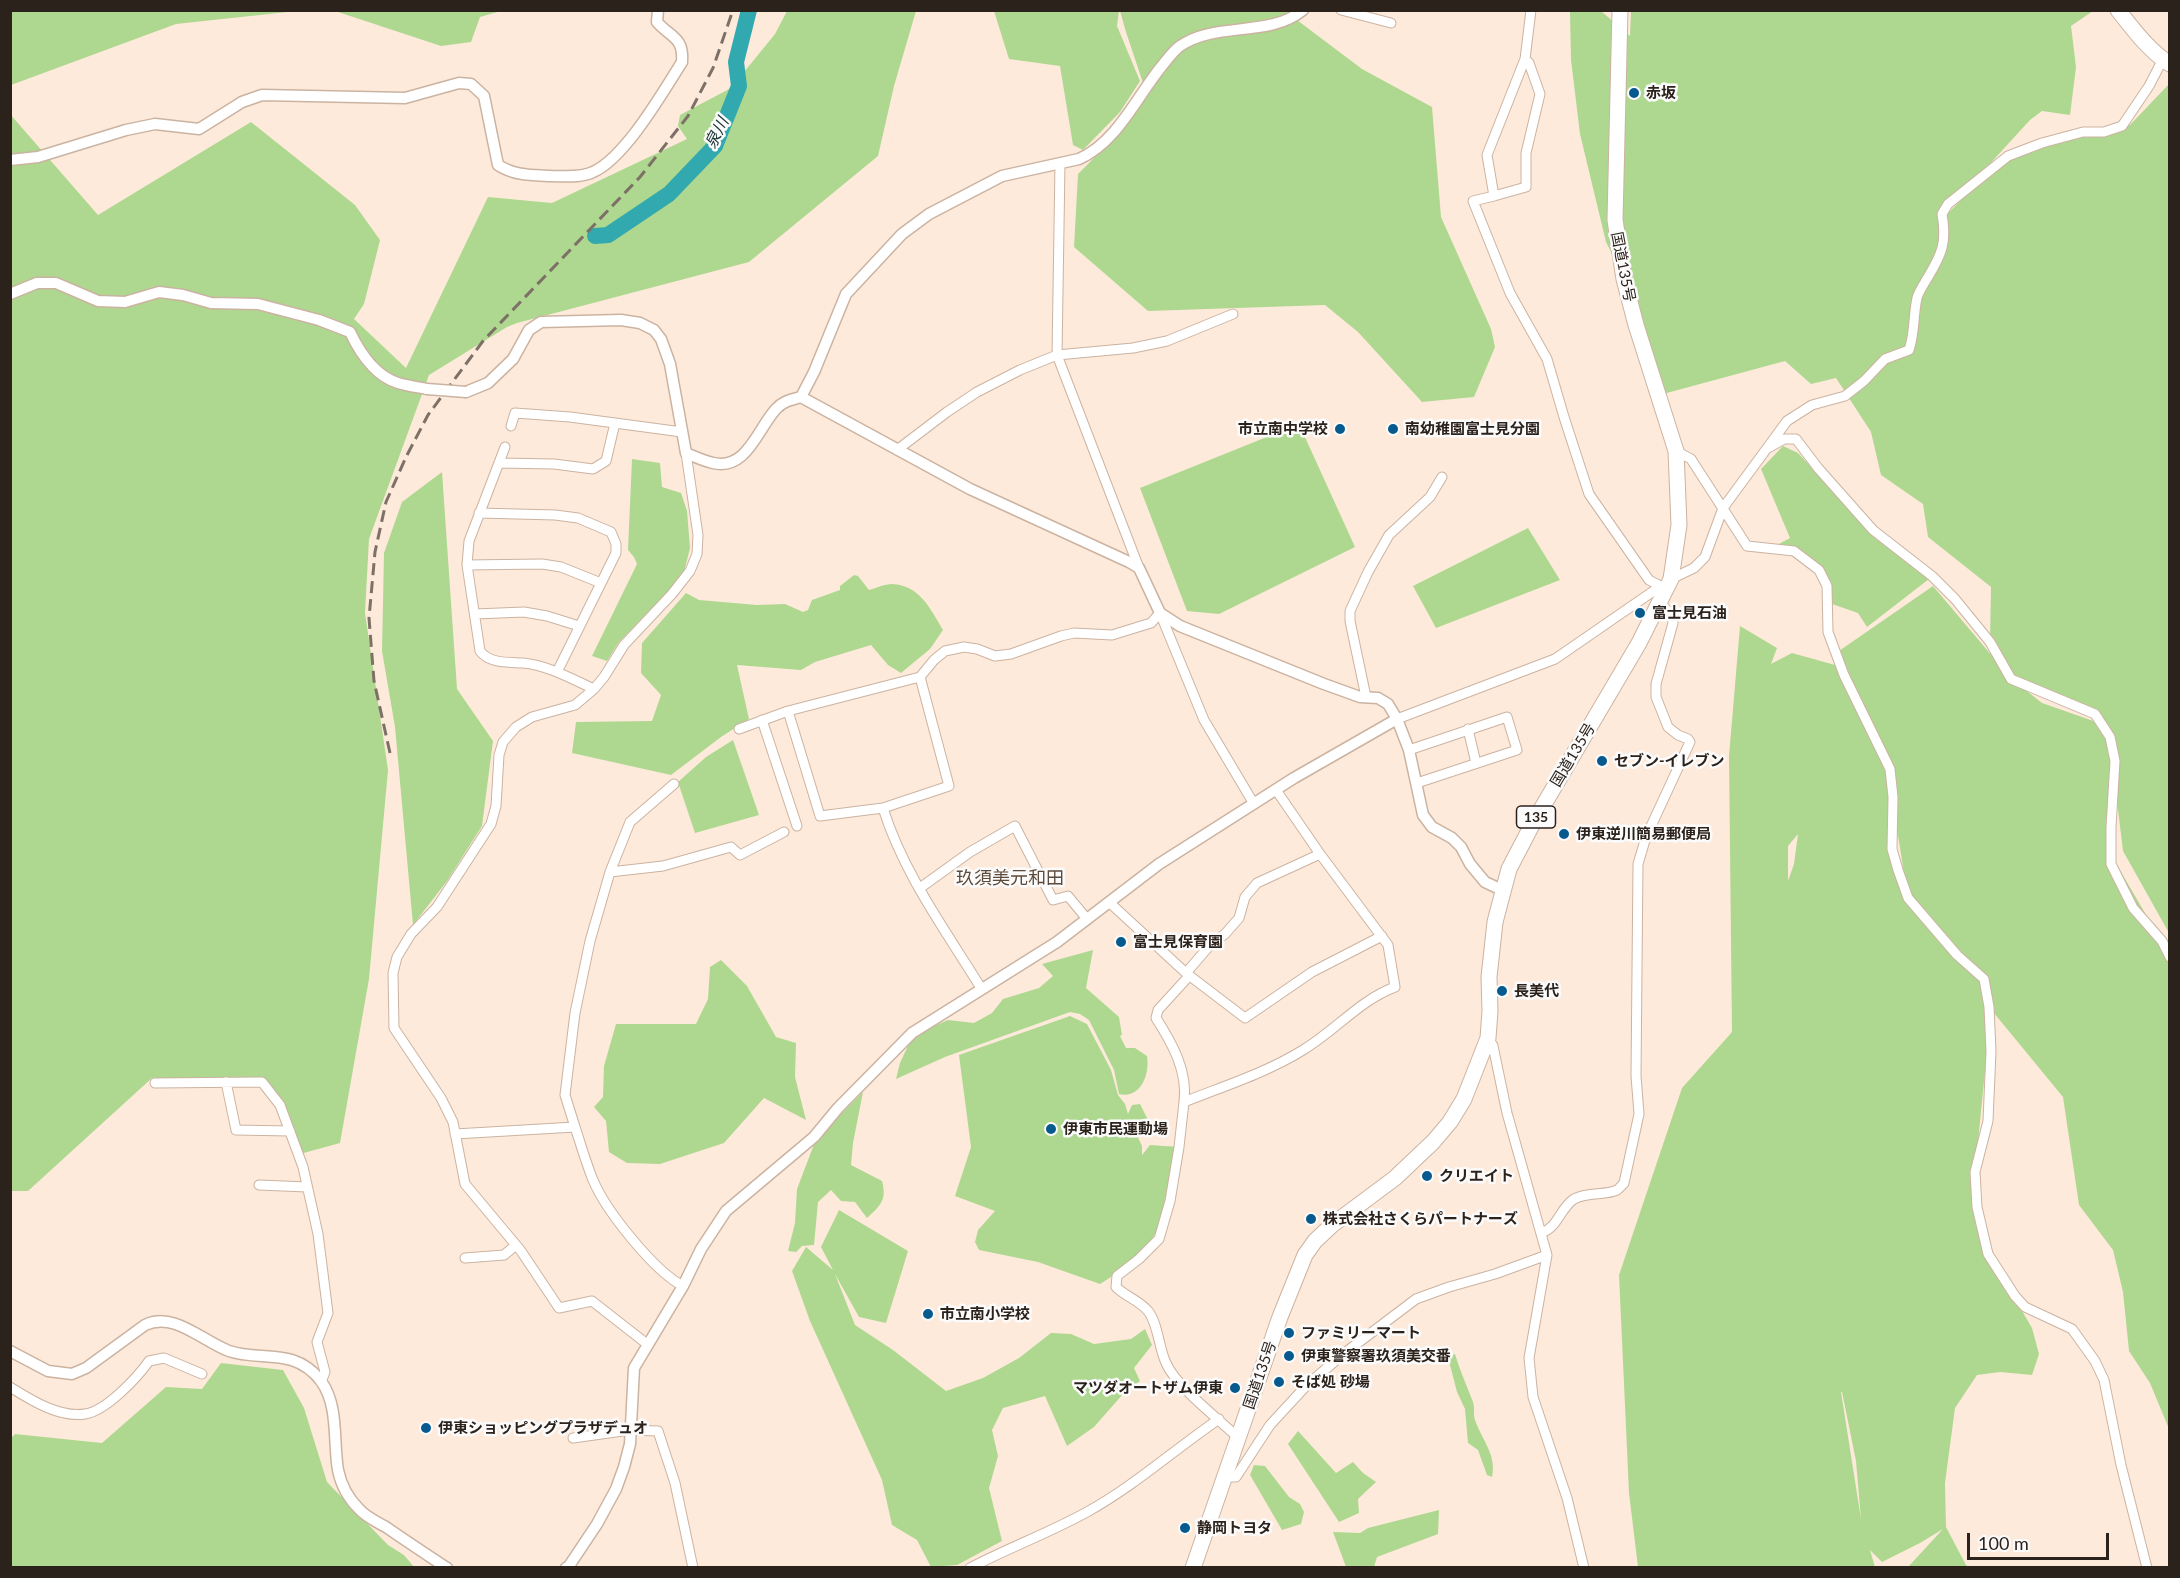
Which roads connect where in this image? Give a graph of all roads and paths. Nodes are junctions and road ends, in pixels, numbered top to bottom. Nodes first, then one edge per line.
1 (658, 10) edge
2 (1303, 10) edge
3 (1341, 10) edge
4 (1531, 10) edge
5 (1620, 10) edge
6 (2118, 10) edge
7 (1391, 23) dead end
8 (1525, 60) junction
9 (2166, 62) edge
10 (10, 160) edge
11 (1060, 163) junction
12 (1494, 196) junction
13 (10, 294) edge
14 (1233, 314) dead end
15 (1057, 355) junction
16 (801, 397) junction
17 (615, 423) junction
18 (511, 426) dead end
19 (682, 432) junction
20 (505, 447) dead end
21 (897, 450) junction
22 (1765, 450) junction
23 (1676, 451) junction
24 (686, 453) junction
25 (500, 463) junction
26 (1442, 477) dead end
27 (1723, 508) junction
28 (479, 513) junction
29 (467, 565) junction
30 (1139, 568) junction
31 (601, 583) junction
32 (1666, 590) junction
33 (1160, 613) junction
34 (475, 614) junction
35 (579, 626) junction
36 (556, 672) junction
37 (920, 677) junction
38 (594, 689) junction
39 (1366, 698) junction
40 (788, 711) junction
41 (1397, 719) junction
42 (762, 720) junction
43 (739, 729) dead end
44 (1468, 729) junction
45 (1409, 750) junction
46 (1476, 763) junction
47 (1417, 783) junction
48 (674, 784) dead end
49 (1276, 790) junction
50 (1254, 804) junction
51 (883, 808) junction
52 (797, 826) dead end
53 (784, 832) dead end
54 (1320, 854) junction
55 (610, 872) junction
56 (920, 888) junction
57 (1502, 890) junction
58 (1110, 903) junction
59 (1088, 920) junction
60 (1382, 936) junction
61 (2169, 957) edge
62 (1187, 974) junction
63 (981, 988) junction
64 (1488, 1038) junction
65 (226, 1082) junction
66 (155, 1083) dead end
67 (1184, 1102) junction
68 (575, 1127) junction
69 (290, 1131) junction
70 (455, 1134) junction
71 (259, 1185) dead end
72 (307, 1187) junction
73 (1541, 1233) junction
74 (516, 1245) junction
75 (1547, 1255) junction
76 (465, 1258) dead end
77 (683, 1286) junction
78 (647, 1344) junction
79 (10, 1352) edge
80 (202, 1374) dead end
81 (321, 1382) junction
82 (10, 1387) edge
83 (1218, 1419) junction
84 (630, 1430) junction
85 (1239, 1434) junction
86 (573, 1438) dead end
87 (1225, 1477) junction
88 (447, 1568) edge
89 (566, 1568) edge
90 (693, 1568) edge
91 (970, 1568) edge
92 (1192, 1568) edge
93 (1584, 1568) edge
94 (2146, 1568) edge

1 - 10 street
2 - 11 street
3 - 7 street
4 - 8 street
5 - 23 highway, 国道135号 / 135
6 - 9 highway
8 - 12 street
8 - 12 street
9 - 22 street
11 - 15 street
11 - 16 street
12 - 32 street
13 - 19 street, bridge
14 - 15 street
15 - 21 street
15 - 30 street
16 - 21 street
16 - 24 street
17 - 18 street
17 - 19 street
17 - 25 street
19 - 24 street
20 - 25 street
21 - 30 street
22 - 27 street
22 - 61 street
23 - 27 street
23 - 32 highway, 国道135号 / 135
24 - 38 street
25 - 28 street
26 - 39 street
27 - 32 street
27 - 94 street
28 - 29 street
28 - 31 street
29 - 31 street
29 - 34 street
30 - 33 street
31 - 35 street
32 - 41 street
32 - 57 highway, 国道135号 / 135
32 - 73 street
33 - 37 street
33 - 39 street
33 - 50 street
34 - 35 street
34 - 36 street
35 - 36 street
36 - 38 street
37 - 40 street
37 - 51 street
38 - 70 street
39 - 41 street
40 - 42 street
40 - 51 street
41 - 45 street
41 - 49 street
42 - 43 street
42 - 52 street
44 - 45 street
44 - 46 street
44 - 46 street
45 - 47 street
46 - 47 street
47 - 57 street
48 - 55 street
49 - 50 street
49 - 54 street
50 - 58 street
51 - 56 street
53 - 55 street
54 - 60 street
54 - 62 street
55 - 68 street
56 - 59 street
56 - 63 street
57 - 64 highway, 国道135号 / 135
58 - 59 street
58 - 62 street
59 - 63 street
60 - 62 street
60 - 67 street
62 - 67 street
63 - 77 street
64 - 73 street
64 - 85 highway, 国道135号 / 135
65 - 66 street
65 - 69 street
65 - 69 street
67 - 83 street
68 - 70 street
68 - 77 street
69 - 72 street
70 - 74 street
71 - 72 street
72 - 81 street
73 - 75 street
74 - 76 street
74 - 78 street
75 - 87 street
75 - 93 street
77 - 78 street
78 - 84 street
79 - 81 street
80 - 82 street
81 - 88 street
83 - 85 street
83 - 91 street
84 - 86 street
84 - 89 street
84 - 90 street
85 - 87 highway, 国道135号 / 135
87 - 92 highway, 国道135号 / 135

